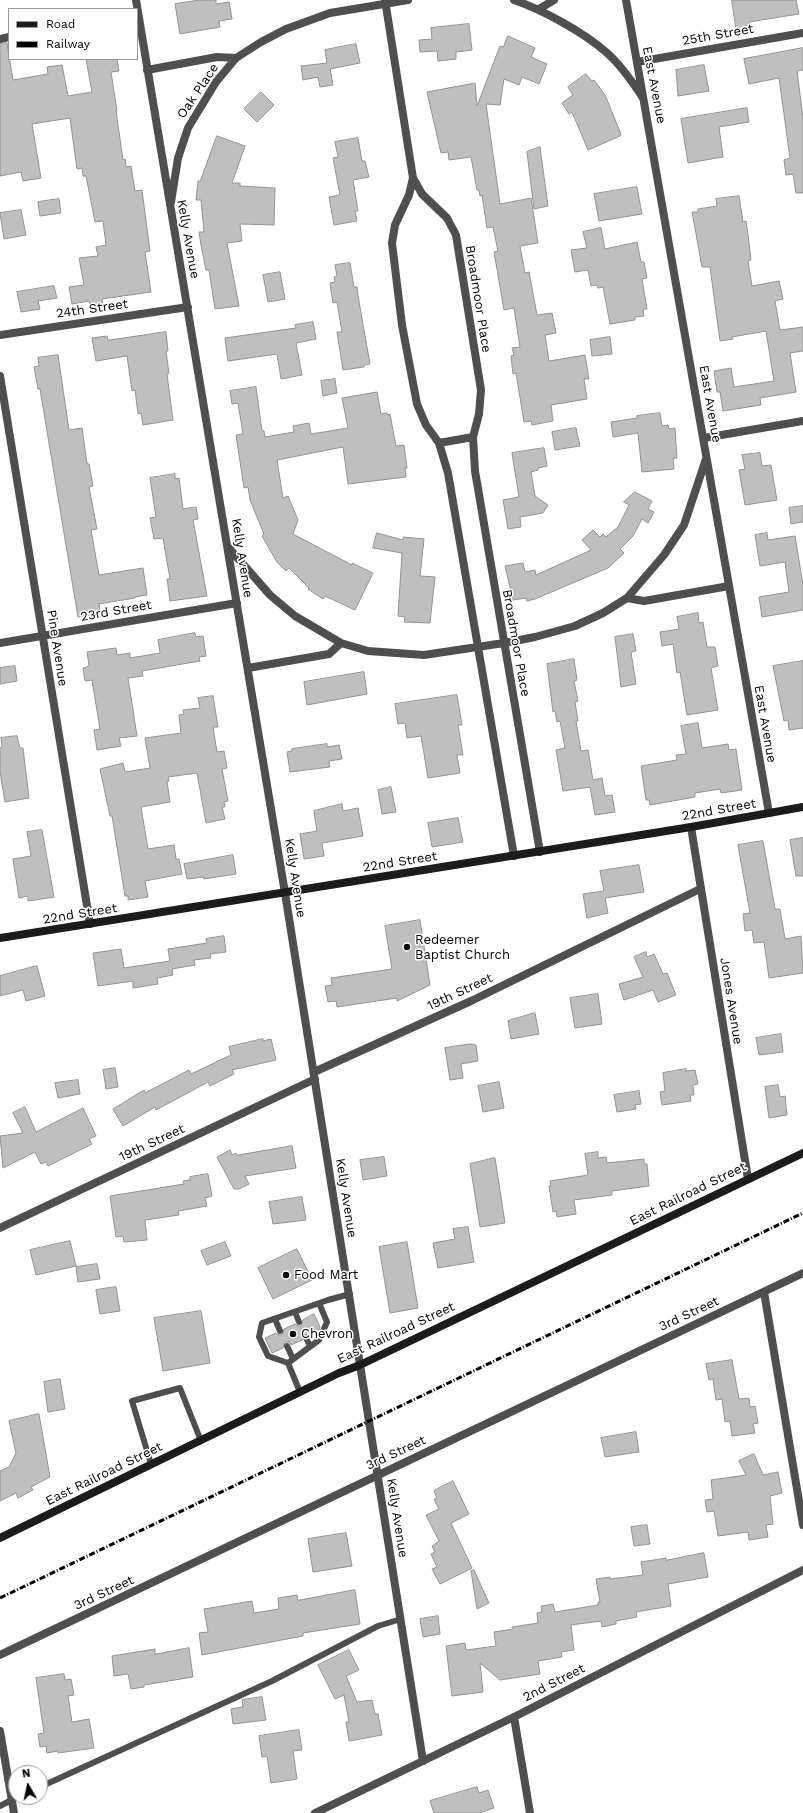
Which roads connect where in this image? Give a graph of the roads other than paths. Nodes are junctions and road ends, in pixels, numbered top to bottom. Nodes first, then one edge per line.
1 (408, 0) edge
2 (514, 0) edge
3 (554, 0) edge
4 (626, 0) edge
5 (385, 2) edge
6 (539, 9) junction
7 (138, 16) edge
8 (803, 33) edge
9 (236, 58) junction
10 (637, 62) junction
11 (147, 70) junction
12 (645, 102) junction
13 (413, 178) junction
14 (170, 210) junction
15 (188, 307) junction
16 (0, 335) edge
17 (0, 376) edge
18 (803, 420) edge
19 (473, 437) junction
20 (704, 438) junction
21 (439, 443) junction
22 (707, 456) junction
23 (228, 547) junction
24 (729, 586) junction
25 (627, 598) junction
26 (237, 602) junction
27 (42, 636) junction
28 (0, 643) edge
29 (504, 643) junction
30 (340, 644) junction
31 (479, 647) junction
32 (248, 668) junction
33 (803, 807) edge
34 (769, 813) junction
35 (691, 827) junction
36 (540, 852) junction
37 (514, 856) junction
38 (700, 889) junction
39 (285, 893) junction
40 (90, 924) junction
41 (0, 938) edge
42 (315, 1075) junction
43 (803, 1153) edge
44 (748, 1179) junction
45 (0, 1228) edge
46 (803, 1274) edge
47 (764, 1292) junction
48 (350, 1294) junction
49 (319, 1303) junction
50 (295, 1312) junction
51 (275, 1319) junction
52 (299, 1322) dead end
53 (280, 1330) dead end
54 (306, 1338) dead end
55 (287, 1346) dead end
56 (310, 1346) junction
57 (291, 1361) junction
58 (360, 1365) junction
59 (300, 1392) junction
60 (200, 1441) junction
61 (152, 1464) junction
62 (379, 1475) junction
63 (803, 1525) edge
64 (0, 1538) edge
65 (803, 1570) edge
66 (401, 1618) junction
67 (0, 1655) edge
68 (514, 1717) junction
69 (0, 1731) edge
70 (423, 1761) junction
71 (8, 1769) edge
72 (48, 1783) edge
73 (315, 1813) edge
74 (530, 1813) edge

1 - 5 street, Oak Place
2 - 6 street
3 - 6 street
4 - 10 street, East Avenue
5 - 9 street, Oak Place
5 - 13 street, Broadmoor Place
6 - 12 street
7 - 11 street, Kelly Avenue
8 - 10 street, 25th Street
9 - 11 street, Oak Place
9 - 14 street, Oak Place
10 - 12 street, East Avenue
11 - 14 street, Kelly Avenue
12 - 20 street, East Avenue
13 - 19 street, Broadmoor Place
13 - 21 street, Broadmoor Place
14 - 15 street, Kelly Avenue
15 - 16 street, 24th Street
15 - 23 street, Kelly Avenue
17 - 27 street, Pine Avenue
18 - 20 street
19 - 21 street
19 - 29 street, Broadmoor Place
20 - 22 street, East Avenue
21 - 31 street, Broadmoor Place
22 - 24 street, East Avenue
22 - 25 street
23 - 26 street, Kelly Avenue
23 - 30 street
24 - 25 street
24 - 34 street, East Avenue
25 - 29 street
26 - 27 street, 23rd Street
26 - 32 street, Kelly Avenue
27 - 28 street, 23rd Street
27 - 40 street, Pine Avenue
29 - 31 street
29 - 36 street, Broadmoor Place
30 - 31 street
30 - 32 street
31 - 37 street, Broadmoor Place
32 - 39 street, Kelly Avenue
33 - 34 street, 22nd Street
34 - 35 street, 22nd Street
35 - 36 street, 22nd Street
35 - 38 street, Jones Avenue
36 - 37 street, 22nd Street
37 - 39 street, 22nd Street
38 - 42 street, 19th Street
38 - 44 street, Jones Avenue
39 - 40 street, 22nd Street
39 - 42 street, Kelly Avenue
40 - 41 street, 22nd Street
42 - 45 street, 19th Street
42 - 48 street, Kelly Avenue
43 - 44 street, East Railroad Street
44 - 58 street, East Railroad Street
46 - 47 street, 3rd Street
47 - 62 street, 3rd Street
47 - 63 street
48 - 49 lane
48 - 58 street, Kelly Avenue
49 - 50 lane
49 - 56 lane
50 - 51 lane
50 - 52 lane
51 - 53 lane
51 - 57 lane
54 - 56 lane
55 - 57 lane
56 - 57 lane
57 - 59 lane
58 - 59 street, East Railroad Street
58 - 62 street, Kelly Avenue
59 - 60 street, East Railroad Street
60 - 61 street, East Railroad Street
60 - 61 lane
61 - 64 street, East Railroad Street
62 - 66 street, Kelly Avenue
62 - 67 street, 3rd Street
65 - 68 street, 2nd Street
66 - 70 street, Kelly Avenue
66 - 72 lane
68 - 70 street, 2nd Street
68 - 74 street
69 - 71 street
70 - 73 street, 2nd Street

